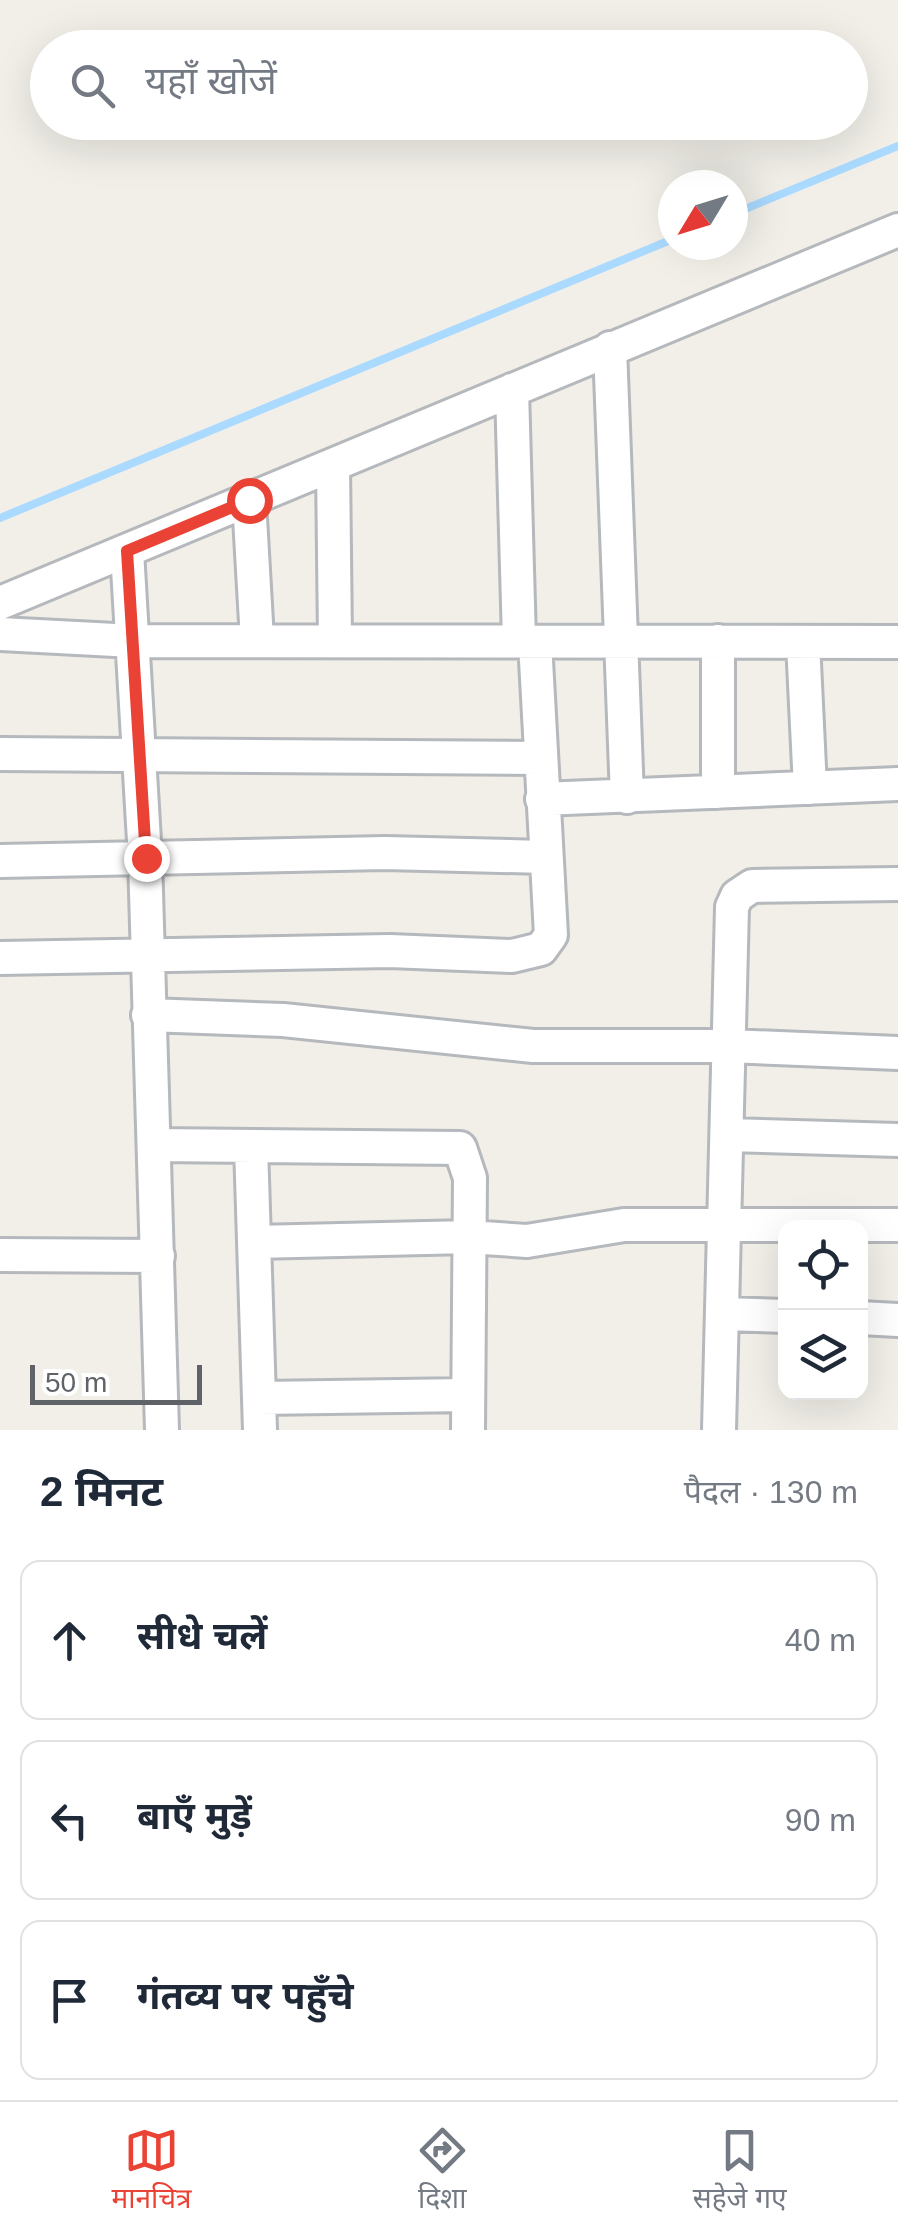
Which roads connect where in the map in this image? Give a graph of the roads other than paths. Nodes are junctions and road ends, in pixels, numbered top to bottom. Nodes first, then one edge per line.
1 (898, 230) edge
2 (610, 348) junction
3 (512, 390) junction
4 (334, 466) junction
5 (249, 500) junction
6 (127, 551) junction
7 (0, 603) edge
8 (0, 634) edge
9 (256, 640) junction
10 (335, 640) junction
11 (622, 640) junction
12 (134, 641) junction
13 (527, 641) junction
14 (718, 641) junction
15 (802, 642) junction
16 (898, 642) edge
17 (140, 753) junction
18 (0, 754) edge
19 (540, 758) junction
20 (898, 784) edge
21 (810, 788) junction
22 (718, 792) junction
23 (626, 796) junction
24 (542, 799) junction
25 (545, 857) junction
26 (146, 858) junction
27 (0, 861) edge
28 (898, 884) edge
29 (0, 958) edge
30 (146, 958) junction
31 (148, 1015) junction
32 (728, 1046) junction
33 (898, 1053) edge
34 (727, 1135) junction
35 (898, 1140) edge
36 (154, 1146) junction
37 (251, 1146) junction
38 (725, 1222) junction
39 (898, 1225) edge
40 (468, 1237) junction
41 (254, 1242) junction
42 (0, 1255) edge
43 (158, 1256) junction
44 (723, 1314) junction
45 (778, 1316) edge
46 (868, 1318) edge
47 (898, 1320) edge
48 (467, 1395) junction
49 (260, 1414) edge
50 (162, 1430) edge
51 (468, 1430) edge
52 (720, 1430) edge

1 - 2 street
2 - 3 street
2 - 11 street
3 - 4 street
3 - 13 street
4 - 5 street
4 - 10 street
5 - 6 street
5 - 9 street
6 - 7 street
6 - 12 street
8 - 12 street
9 - 10 street
9 - 12 street
10 - 13 street
11 - 13 street
11 - 14 street
11 - 23 street
12 - 17 street
13 - 19 street
14 - 15 street
14 - 22 street
15 - 16 street
15 - 21 street
17 - 18 street
17 - 19 street
17 - 26 street
19 - 24 street
20 - 21 street
21 - 22 street
22 - 23 street
23 - 24 street
24 - 25 street
25 - 26 street
25 - 30 street
26 - 27 street
26 - 30 street
28 - 32 street
29 - 30 street
30 - 31 street
31 - 32 street
31 - 36 street
32 - 33 street
32 - 34 street
34 - 35 street
34 - 38 street
36 - 37 street
36 - 43 street
37 - 40 street
37 - 41 street
38 - 39 street
38 - 40 street
38 - 44 street
40 - 41 street
40 - 48 street
41 - 49 street
42 - 43 street
43 - 50 street
44 - 45 street
44 - 52 street
46 - 47 street
48 - 49 street
48 - 51 street

